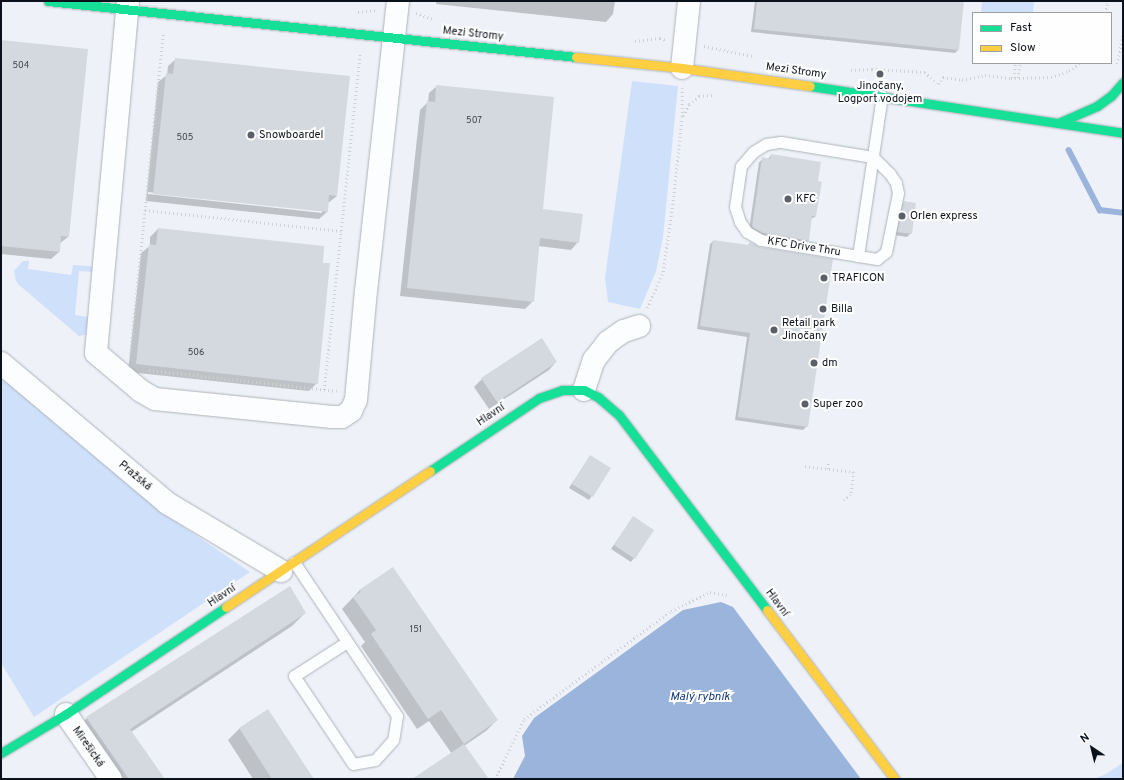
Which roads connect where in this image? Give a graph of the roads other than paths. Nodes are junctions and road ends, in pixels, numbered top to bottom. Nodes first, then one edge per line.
1 (48, 1) edge
2 (398, 1) edge
3 (689, 1) edge
4 (127, 5) edge
5 (392, 37) junction
6 (682, 68) junction
7 (1123, 82) edge
8 (882, 96) junction
9 (1055, 123) junction
10 (1123, 133) edge
11 (873, 157) junction
12 (858, 256) junction
13 (640, 326) road end
14 (1, 363) edge
15 (584, 390) junction
16 (287, 567) junction
17 (347, 642) junction
18 (66, 714) junction
19 (1, 753) edge
20 (111, 779) edge
21 (895, 779) edge

1 - 4 street, Mezi Stromy
2 - 5 street
3 - 6 street
4 - 5 street, Mezi Stromy
4 - 5 street
5 - 6 street, Mezi Stromy
6 - 8 street, Mezi Stromy
7 - 9 street
8 - 9 street, Mezi Stromy
8 - 11 lane
9 - 10 street, Mezi Stromy
11 - 12 lane
11 - 12 lane, KFC Drive Thru
11 - 12 lane, KFC Drive Thru
13 - 15 street
14 - 16 street, Pražská
15 - 16 street, Hlavní
15 - 21 street, Hlavní
16 - 17 lane
16 - 18 street, Hlavní
17 - 17 lane
18 - 19 street, Hlavní
18 - 20 street, Mirešická

